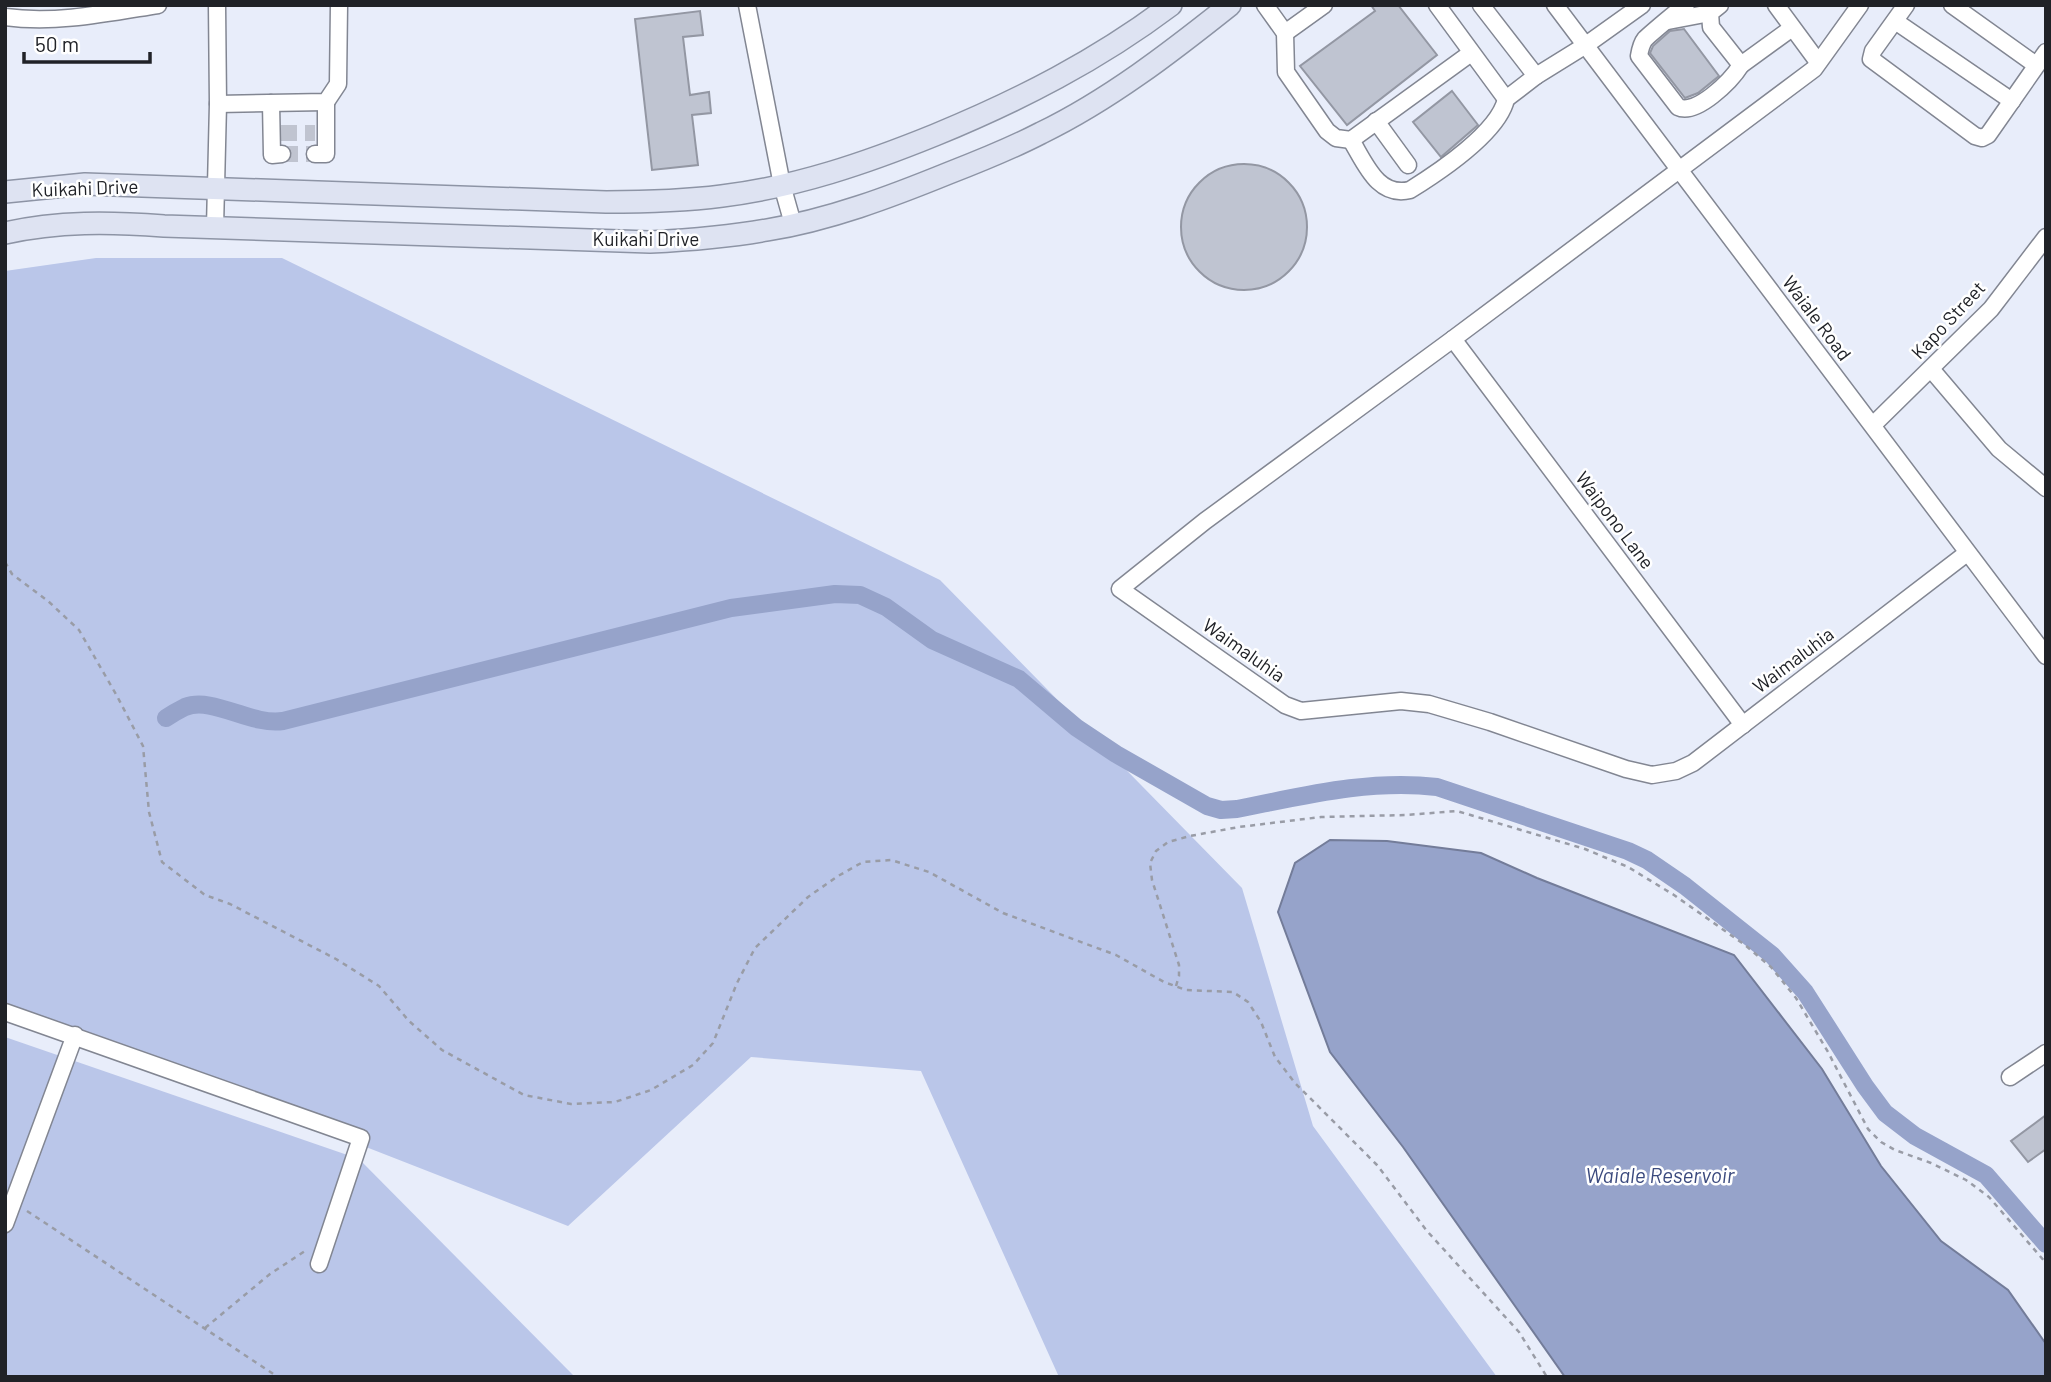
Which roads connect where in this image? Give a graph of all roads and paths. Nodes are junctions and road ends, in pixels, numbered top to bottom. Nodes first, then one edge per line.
1 (158, 5) edge
2 (217, 5) edge
3 (339, 5) edge
4 (747, 5) edge
5 (1171, 5) edge
6 (1230, 5) edge
7 (1265, 5) edge
8 (1324, 5) edge
9 (1437, 5) edge
10 (1481, 5) edge
11 (1555, 5) edge
12 (1686, 5) edge
13 (1776, 5) edge
14 (1860, 5) edge
15 (1906, 5) edge
16 (1952, 5) edge
17 (1636, 7) edge
18 (1709, 8) edge
19 (5, 17) edge
20 (1668, 21) junction
21 (1895, 21) junction
22 (1792, 28) junction
23 (1286, 33) junction
24 (1586, 46) junction
25 (1471, 52) junction
26 (2041, 58) edge
27 (1818, 62) junction
28 (1741, 65) junction
29 (1536, 76) junction
30 (1506, 99) junction
31 (2012, 101) junction
32 (271, 103) junction
33 (326, 103) junction
34 (218, 104) junction
35 (1376, 121) junction
36 (1351, 139) junction
37 (282, 154) dead end
38 (315, 154) dead end
39 (1408, 165) dead end
40 (1678, 169) junction
41 (782, 185) junction
42 (217, 187) junction
43 (5, 192) edge
44 (793, 224) junction
45 (215, 228) junction
46 (5, 233) edge
47 (2046, 237) edge
48 (1453, 339) junction
49 (1931, 369) junction
50 (1873, 425) junction
51 (2046, 488) edge
52 (1967, 553) junction
53 (5, 562) edge
54 (2046, 656) edge
55 (1743, 725) junction
56 (1176, 986) junction
57 (5, 1012) edge
58 (75, 1035) junction
59 (2046, 1052) edge
60 (2010, 1077) dead end
61 (13, 1203) junction
62 (5, 1224) edge
63 (328, 1235) junction
64 (2046, 1263) edge
65 (319, 1264) dead end
66 (205, 1328) junction
67 (278, 1377) edge
68 (1548, 1377) edge

1 - 19 street
2 - 34 street
3 - 33 street
4 - 41 street
5 - 41 main road, Kuikahi Drive
6 - 44 main road, Kuikahi Drive
7 - 23 street
8 - 23 street
9 - 25 street
10 - 29 street
11 - 24 street, Waiale Road
12 - 20 street
13 - 22 street
14 - 27 street, Waimaluhia
15 - 21 street
16 - 26 street
17 - 24 street
18 - 20 street
18 - 28 street
20 - 28 street
21 - 31 street
21 - 31 street
22 - 27 street
22 - 28 street
23 - 36 street
24 - 29 street
24 - 40 street, Waiale Road
25 - 30 street
25 - 35 street
26 - 31 street
27 - 40 street, Waimaluhia
29 - 30 street
30 - 36 street
32 - 33 street
32 - 34 street
32 - 37 street
33 - 38 street
34 - 42 street
35 - 36 street
35 - 39 street
40 - 48 street, Waimaluhia
40 - 50 street, Waiale Road
41 - 42 main road, Kuikahi Drive
41 - 44 street
42 - 43 main road, Kuikahi Drive
42 - 45 street
44 - 45 main road, Kuikahi Drive
45 - 46 main road, Kuikahi Drive
47 - 49 street, Kapo Street
48 - 55 street, Waipono Lane
48 - 55 street, Waimaluhia
49 - 50 street, Kapo Street
49 - 51 street
50 - 52 street, Waiale Road
52 - 54 street, Waiale Road
52 - 55 street, Waimaluhia
53 - 56 path
56 - 64 path
56 - 68 path
57 - 58 street
58 - 61 street
58 - 63 street
59 - 60 street
61 - 62 street
61 - 66 path
63 - 65 street
63 - 66 path
66 - 67 path

